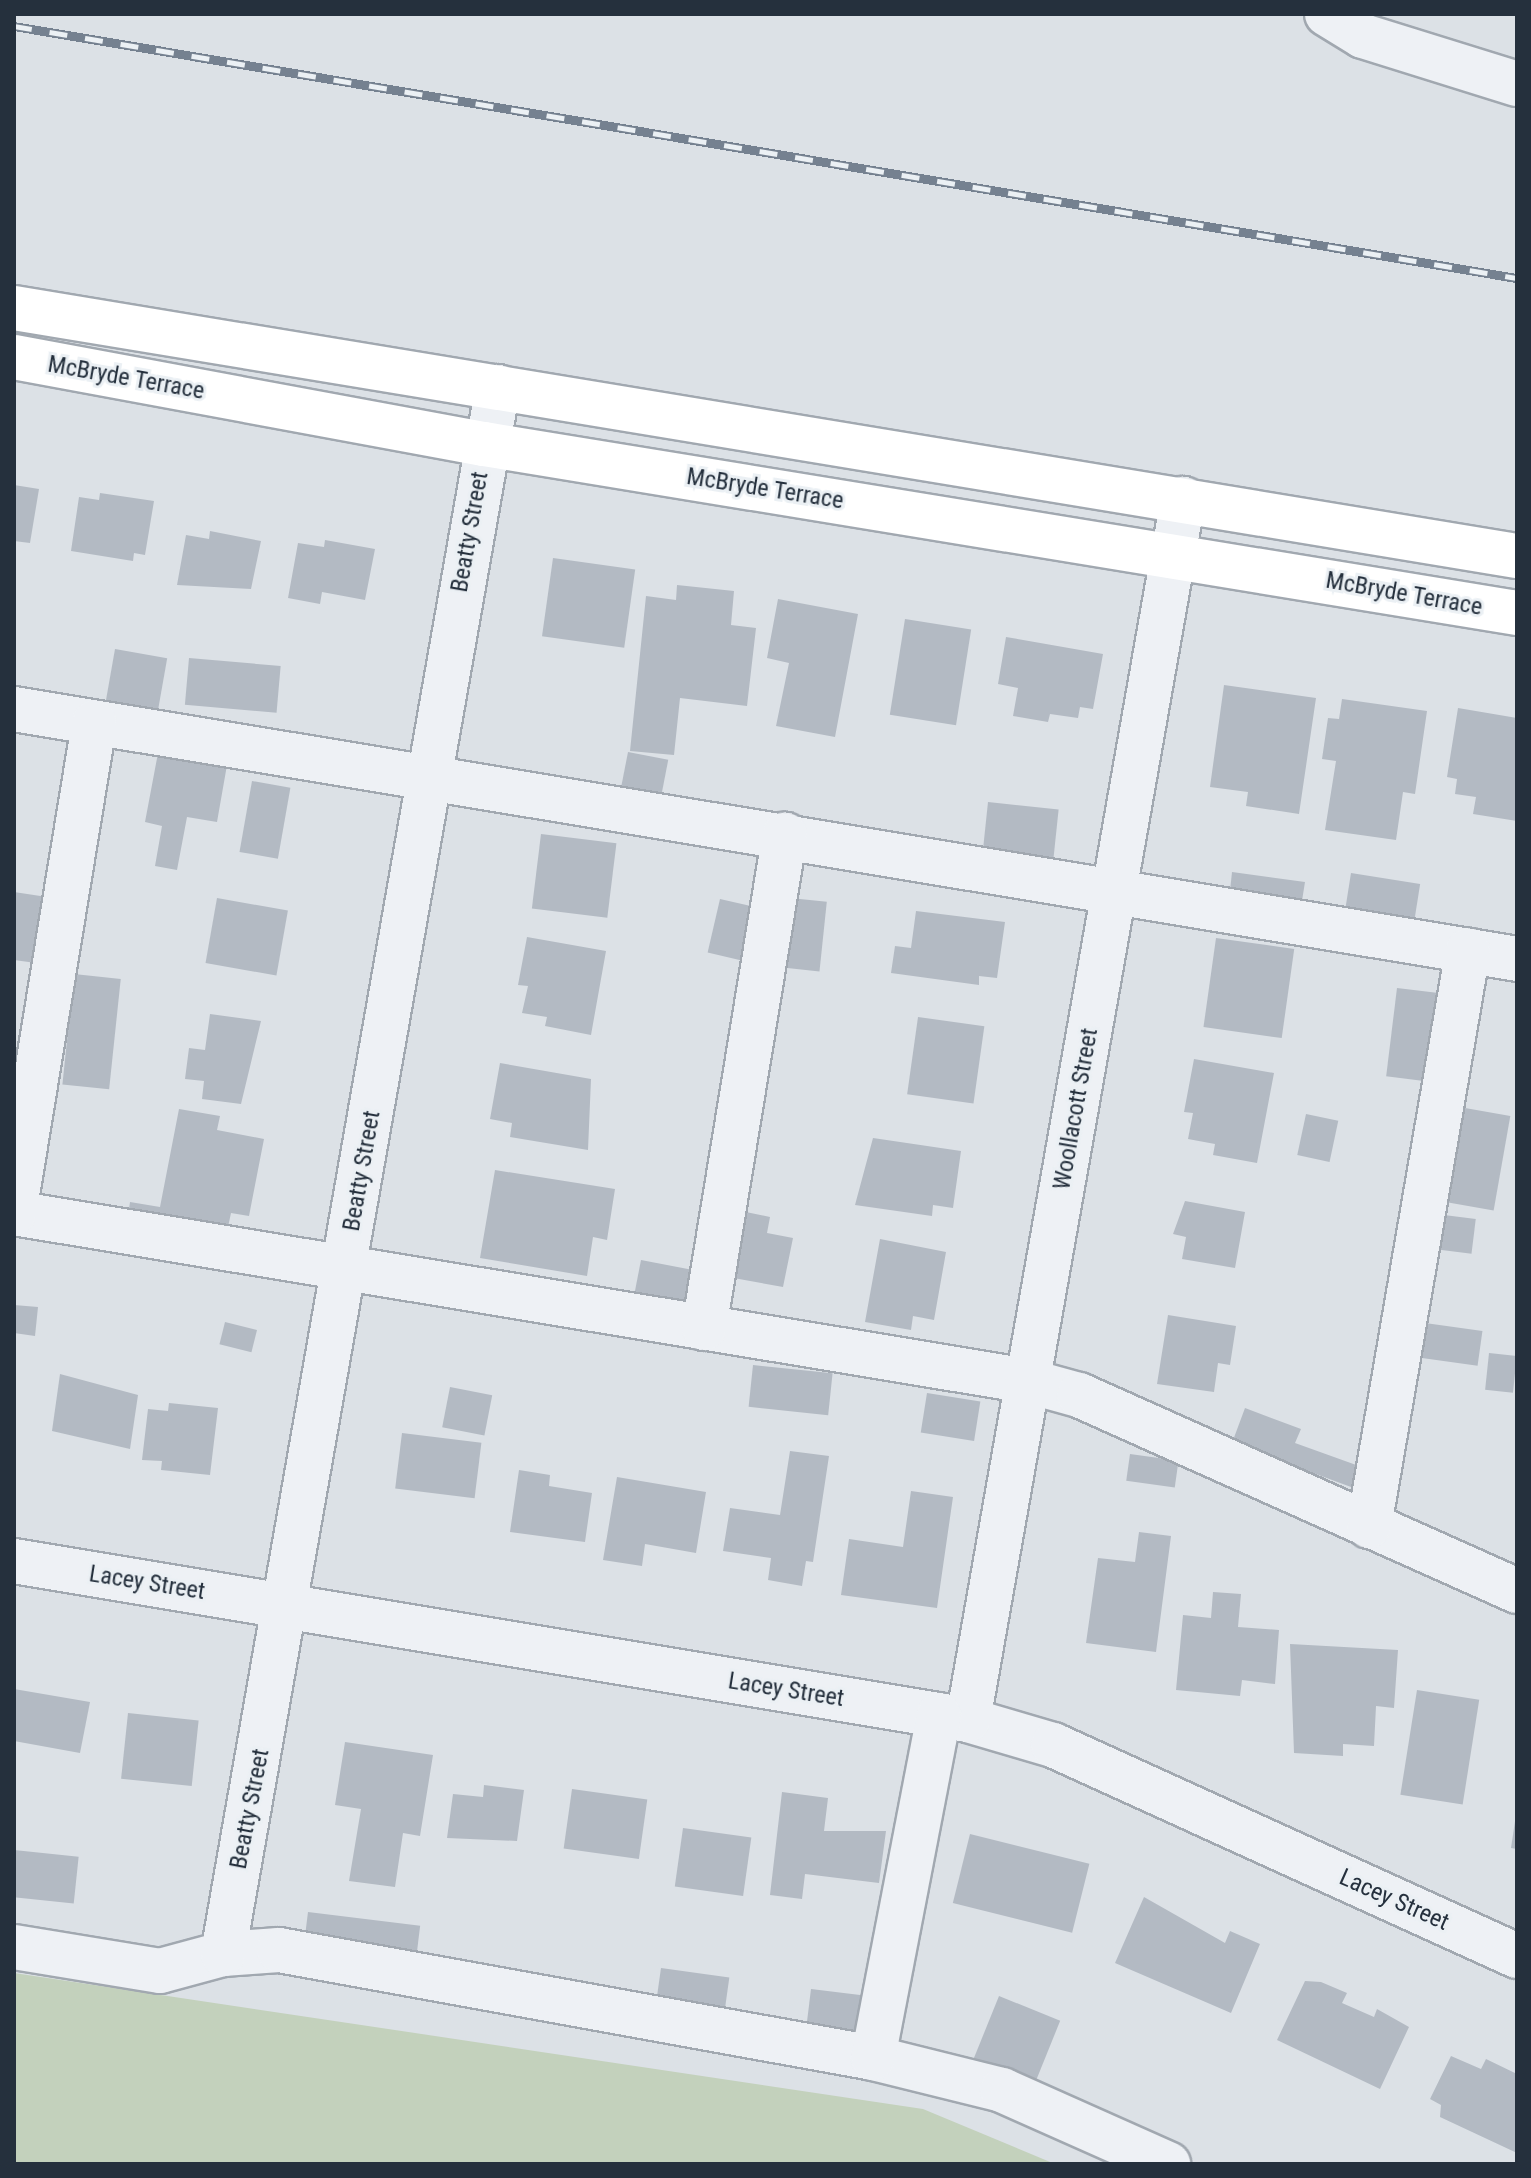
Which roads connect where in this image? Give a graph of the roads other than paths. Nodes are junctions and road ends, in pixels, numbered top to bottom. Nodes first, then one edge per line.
1 (1327, 14) edge
2 (1517, 84) edge
3 (14, 308) edge
4 (14, 357) edge
5 (498, 387) junction
6 (484, 444) junction
7 (1183, 499) junction
8 (1173, 555) junction
9 (1517, 556) edge
10 (1517, 613) edge
11 (14, 709) edge
12 (94, 722) junction
13 (428, 777) junction
14 (785, 835) junction
15 (1115, 888) junction
16 (1468, 950) junction
17 (1517, 959) edge
18 (14, 1213) edge
19 (345, 1269) junction
20 (704, 1328) junction
21 (1028, 1381) junction
22 (1369, 1526) junction
23 (14, 1561) edge
24 (1517, 1591) edge
25 (289, 1607) junction
26 (954, 1718) junction
27 (14, 1947) edge
28 (223, 1954) junction
29 (1517, 1956) edge
30 (873, 2058) junction
31 (1168, 2164) edge

1 - 2 street
3 - 5 main road, McBryde Terrace
4 - 6 main road, McBryde Terrace
5 - 6 street, Beatty Street
5 - 7 main road, McBryde Terrace
6 - 8 main road, McBryde Terrace
6 - 13 street, Beatty Street
7 - 8 street, Woollacott Street
7 - 9 main road, McBryde Terrace
8 - 10 main road, McBryde Terrace
8 - 15 street, Woollacott Street
11 - 12 street
12 - 13 street
12 - 18 street
13 - 14 street
13 - 19 street, Beatty Street
14 - 15 street
14 - 20 street
15 - 16 street
15 - 21 street, Woollacott Street
16 - 17 street
16 - 22 street
18 - 19 street
19 - 20 street
19 - 25 street, Beatty Street
20 - 21 street
21 - 22 street
21 - 26 street, Woollacott Street
22 - 24 street
23 - 25 street, Lacey Street
25 - 26 street, Lacey Street
25 - 28 street, Beatty Street
26 - 29 street, Lacey Street
26 - 30 street, Woollacott Street
27 - 28 street
28 - 30 street
30 - 31 street

